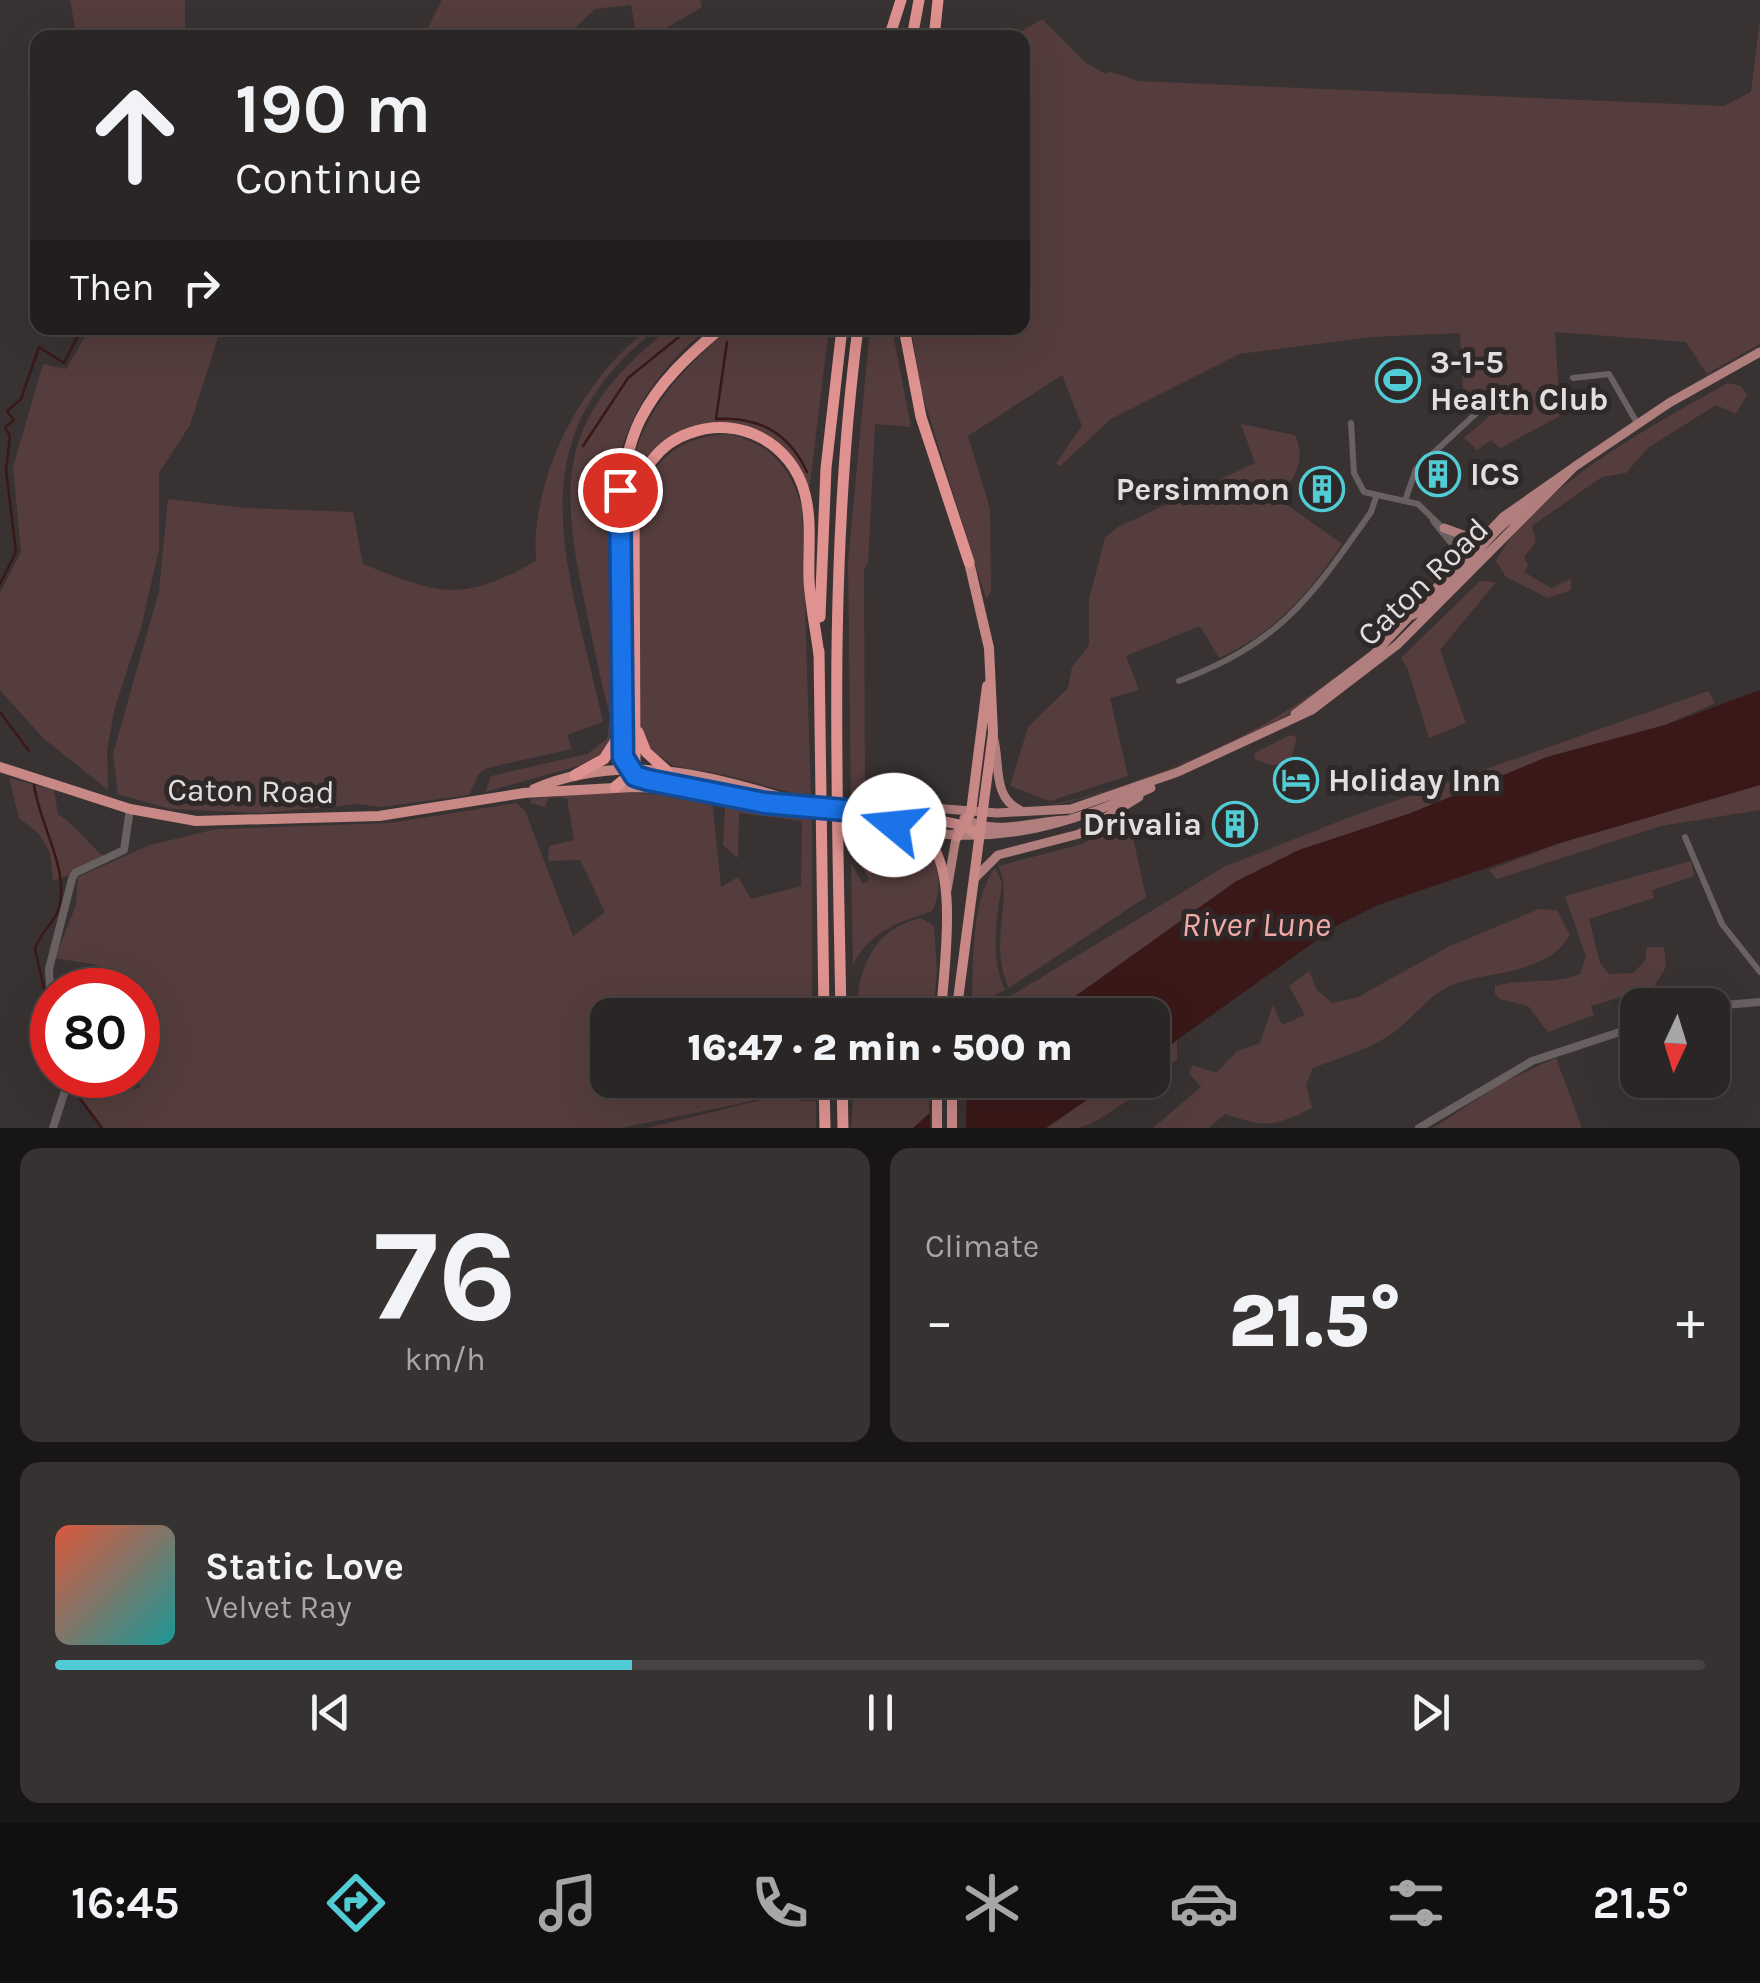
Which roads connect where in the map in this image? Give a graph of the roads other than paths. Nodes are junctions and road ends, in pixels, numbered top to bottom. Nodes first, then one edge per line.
1 (901, 0) edge
2 (919, 0) edge
3 (938, 0) edge
4 (893, 30) edge
5 (913, 30) edge
6 (935, 30) edge
7 (713, 335) edge
8 (841, 335) edge
9 (857, 335) edge
10 (905, 335) edge
11 (1760, 352) edge
12 (1573, 378) dead end
13 (1482, 408) dead end
14 (1351, 423) dead end
15 (1636, 423) junction
16 (1574, 468) junction
17 (1376, 497) junction
18 (1406, 498) junction
19 (1430, 515) junction
20 (1444, 528) junction
21 (1485, 534) junction
22 (1470, 561) junction
23 (969, 562) joint
24 (1385, 650) junction
25 (819, 656) junction
26 (990, 666) junction
27 (1180, 681) dead end
28 (636, 723) junction
29 (622, 730) junction
30 (993, 733) junction
31 (0, 767) edge
32 (631, 770) junction
33 (666, 771) junction
34 (1178, 772) junction
35 (575, 775) junction
36 (615, 787) junction
37 (689, 789) junction
38 (1149, 789) junction
39 (524, 794) junction
40 (804, 805) junction
41 (130, 809) junction
42 (856, 811) junction
43 (985, 813) junction
44 (1032, 813) junction
45 (965, 819) junction
46 (918, 831) junction
47 (981, 831) junction
48 (957, 836) junction
49 (1686, 837) dead end
50 (973, 882) junction
51 (947, 893) junction
52 (50, 968) edge
53 (1760, 972) edge
54 (824, 998) edge
55 (842, 998) edge
56 (942, 998) edge
57 (958, 998) edge
58 (1760, 1002) edge
59 (1730, 1004) edge
60 (1620, 1032) edge
61 (63, 1098) edge
62 (824, 1098) edge
63 (842, 1098) edge
64 (937, 1098) edge
65 (952, 1098) edge
66 (52, 1128) edge
67 (825, 1128) edge
68 (843, 1128) edge
69 (937, 1128) edge
70 (952, 1128) edge
71 (1418, 1128) edge

1 - 4 highway
2 - 5 highway
3 - 6 highway
7 - 29 highway
8 - 25 highway
9 - 55 highway
10 - 23 highway
11 - 15 main road, Caton Road
12 - 15 street
13 - 18 street
14 - 17 street
15 - 16 main road, Caton Road
16 - 21 main road, Caton Road
16 - 22 main road, Caton Road
17 - 18 street
17 - 27 street
18 - 19 street
19 - 20 street
19 - 22 street
20 - 21 main road
20 - 22 street
21 - 22 main road, Caton Road
22 - 24 main road, Caton Road
22 - 24 main road, Caton Road
23 - 26 highway
24 - 34 main road, Caton Road
25 - 28 highway
25 - 54 highway
26 - 30 highway
26 - 45 highway
28 - 32 highway
28 - 33 highway
29 - 32 highway
29 - 35 highway
30 - 43 highway
30 - 44 main road
31 - 41 highway, Caton Road
32 - 33 highway, Caton Road
32 - 35 highway, Caton Road
32 - 36 highway
32 - 37 highway
33 - 40 highway, Caton Road
34 - 38 main road, Caton Road
34 - 44 main road, Caton Road
35 - 39 highway, Caton Road
36 - 37 highway, Caton Road
36 - 39 highway, Caton Road
37 - 40 highway, Caton Road
38 - 47 main road, Caton Road
38 - 50 main road
39 - 41 highway, Caton Road
40 - 42 highway, Caton Road
41 - 52 street
42 - 45 highway, Caton Road
42 - 46 highway, Caton Road
43 - 44 main road, Caton Road
43 - 45 main road, Caton Road
43 - 47 highway
45 - 47 highway
45 - 48 highway
46 - 48 main road, Caton Road
46 - 51 highway
47 - 48 main road, Caton Road
47 - 50 highway
48 - 51 main road
49 - 53 street
50 - 57 highway
51 - 56 highway
58 - 59 street
60 - 71 street
61 - 66 street
62 - 67 highway
63 - 68 highway
64 - 69 highway
65 - 70 highway

